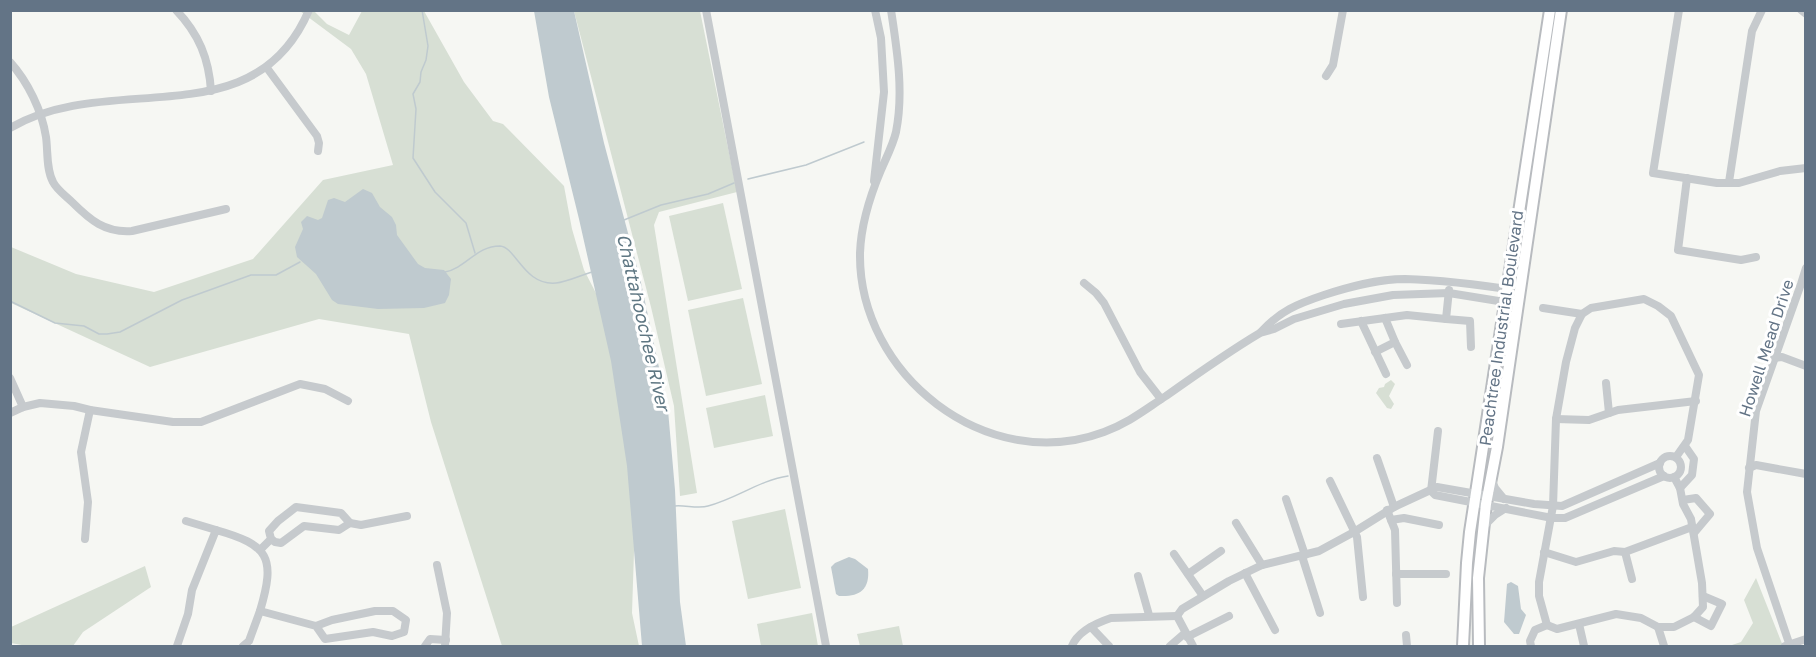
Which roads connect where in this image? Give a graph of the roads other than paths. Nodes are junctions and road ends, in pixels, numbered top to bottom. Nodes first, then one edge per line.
1 (176, 10) edge
2 (309, 10) edge
3 (706, 10) edge
4 (875, 10) edge
5 (891, 10) edge
6 (1343, 10) edge
7 (1550, 10) edge
8 (1561, 10) edge
9 (1679, 10) edge
10 (1762, 10) edge
11 (1801, 10) edge
12 (1806, 14) edge
13 (10, 62) edge
14 (267, 68) junction
15 (1326, 76) dead end
16 (211, 91) junction
17 (39, 114) junction
18 (10, 128) edge
19 (318, 151) dead end
20 (1806, 168) edge
21 (1687, 178) junction
22 (1729, 182) junction
23 (873, 189) junction
24 (226, 209) dead end
25 (1756, 257) dead end
26 (1806, 268) edge
27 (1084, 283) dead end
28 (1450, 283) junction
29 (1507, 289) junction
30 (1520, 291) junction
31 (1449, 293) junction
32 (1504, 302) junction
33 (1517, 304) junction
34 (1542, 308) dead end
35 (1582, 314) junction
36 (1385, 318) junction
37 (1446, 319) junction
38 (1361, 321) junction
39 (1341, 324) dead end
40 (1260, 333) junction
41 (1395, 342) junction
42 (1471, 347) dead end
43 (1375, 352) junction
44 (1774, 357) junction
45 (1407, 365) dead end
46 (1806, 366) edge
47 (1386, 374) dead end
48 (10, 378) edge
49 (1606, 383) dead end
50 (1161, 399) junction
51 (348, 401) dead end
52 (1696, 401) junction
53 (23, 407) junction
54 (90, 410) junction
55 (10, 413) edge
56 (1609, 413) junction
57 (1556, 419) junction
58 (1438, 431) dead end
59 (1685, 446) junction
60 (1676, 457) junction
61 (1377, 458) dead end
62 (1660, 463) junction
63 (1749, 468) junction
64 (1806, 474) edge
65 (1664, 476) junction
66 (1491, 477) junction
67 (1674, 477) junction
68 (1330, 481) dead end
69 (1616, 483) junction
70 (1680, 488) junction
71 (1431, 491) junction
72 (1621, 495) junction
73 (1286, 499) dead end
74 (1481, 499) junction
75 (1683, 500) junction
76 (1505, 504) junction
77 (1553, 506) junction
78 (1391, 508) junction
79 (407, 516) dead end
80 (1552, 518) junction
81 (1391, 520) junction
82 (186, 521) dead end
83 (351, 523) junction
84 (1236, 523) dead end
85 (1439, 525) dead end
86 (1483, 529) junction
87 (216, 530) junction
88 (1693, 530) junction
89 (1354, 532) junction
90 (85, 539) dead end
91 (271, 539) junction
92 (260, 550) junction
93 (1221, 551) dead end
94 (1544, 552) junction
95 (1625, 552) junction
96 (1174, 554) dead end
97 (1304, 555) junction
98 (438, 565) dead end
99 (1262, 565) junction
100 (1245, 573) junction
101 (1188, 574) junction
102 (1396, 574) junction
103 (1446, 574) dead end
104 (1138, 576) dead end
105 (1632, 579) dead end
106 (1203, 596) junction
107 (1702, 596) junction
108 (1363, 597) dead end
109 (1397, 603) dead end
110 (260, 610) junction
111 (1320, 613) dead end
112 (1149, 615) junction
113 (1177, 616) junction
114 (1229, 616) dead end
115 (1694, 617) junction
116 (1546, 621) junction
117 (1580, 624) junction
118 (316, 626) junction
119 (1091, 627) junction
120 (1658, 627) junction
121 (1275, 630) dead end
122 (1186, 635) junction
123 (1406, 636) dead end
124 (1806, 639) edge
125 (334, 643) edge
126 (445, 644) edge
127 (177, 646) edge
128 (243, 646) edge
129 (425, 646) edge
130 (826, 646) edge
131 (1072, 646) edge
132 (1109, 646) edge
133 (1170, 646) edge
134 (1193, 646) edge
135 (1407, 646) edge
136 (1463, 646) edge
137 (1479, 646) edge
138 (1531, 646) edge
139 (1584, 646) edge
140 (1664, 646) edge
141 (1788, 646) edge

1 - 16 street
2 - 14 street
3 - 130 street
4 - 23 street
5 - 23 street
6 - 15 street
7 - 29 highway, Peachtree Industrial Boulevard
8 - 30 highway, Peachtree Industrial Boulevard
9 - 21 street
10 - 22 street
11 - 12 street
13 - 17 street
14 - 16 street
14 - 19 street
16 - 17 street
17 - 18 street
17 - 24 street
20 - 22 street
21 - 22 street
21 - 25 street
23 - 50 street
26 - 44 street, Howell Mead Drive
27 - 50 street
28 - 29 street
28 - 31 street
28 - 40 street
29 - 30 street
29 - 32 highway, Peachtree Industrial Boulevard
30 - 33 highway, Peachtree Industrial Boulevard
31 - 32 street
31 - 37 street
31 - 40 street
32 - 33 street
32 - 74 highway, Peachtree Industrial Boulevard
33 - 66 highway, Peachtree Industrial Boulevard
34 - 35 street
35 - 52 street
35 - 57 street
36 - 37 street
36 - 38 street
36 - 41 street
37 - 42 street
38 - 39 street
38 - 43 street
40 - 50 street
41 - 43 street
41 - 45 street
43 - 47 street
44 - 46 street
44 - 63 street, Howell Mead Drive
48 - 53 street
49 - 56 street
51 - 54 street
52 - 56 street
52 - 59 street
53 - 54 street
53 - 55 street
54 - 90 street
56 - 57 street
57 - 77 street
58 - 71 street
59 - 60 street
59 - 70 street
60 - 62 street
60 - 67 street
61 - 78 street
62 - 65 street
62 - 69 street
63 - 64 street
63 - 141 street, Howell Mead Drive
65 - 67 street
65 - 72 street
66 - 74 highway, Peachtree Industrial Boulevard
66 - 76 street
67 - 70 street
68 - 89 street
69 - 72 street
69 - 77 street
70 - 75 street
71 - 74 street
71 - 78 street
72 - 80 street
73 - 97 street
74 - 76 street
74 - 86 highway, Peachtree Industrial Boulevard
74 - 136 highway, Peachtree Industrial Boulevard
75 - 88 street
75 - 88 street
76 - 77 street
76 - 80 street
76 - 86 street
77 - 80 street
78 - 81 street
78 - 89 street
79 - 83 street
80 - 94 street
81 - 85 street
81 - 102 street
82 - 87 street
83 - 91 street
83 - 91 street
84 - 99 street
86 - 137 highway, Peachtree Industrial Boulevard
87 - 92 street
87 - 127 street
88 - 95 street
88 - 107 street
89 - 97 street
89 - 108 street
91 - 92 street
92 - 110 street
93 - 101 street
94 - 95 street
94 - 116 street
95 - 105 street
96 - 101 street
97 - 99 street
97 - 111 street
98 - 126 street
99 - 100 street
100 - 106 street
100 - 121 street
101 - 106 street
102 - 103 street
102 - 109 street
104 - 112 street
106 - 113 street
107 - 115 street
107 - 115 street
110 - 118 street
110 - 128 street
112 - 113 street
112 - 119 street
113 - 122 street
114 - 122 street
115 - 120 street
116 - 117 street
116 - 138 street
117 - 120 street
117 - 139 street
118 - 125 street
118 - 125 street
119 - 131 street
119 - 132 street
120 - 140 street
122 - 133 street
122 - 134 street
123 - 135 street
124 - 141 street
126 - 129 street

